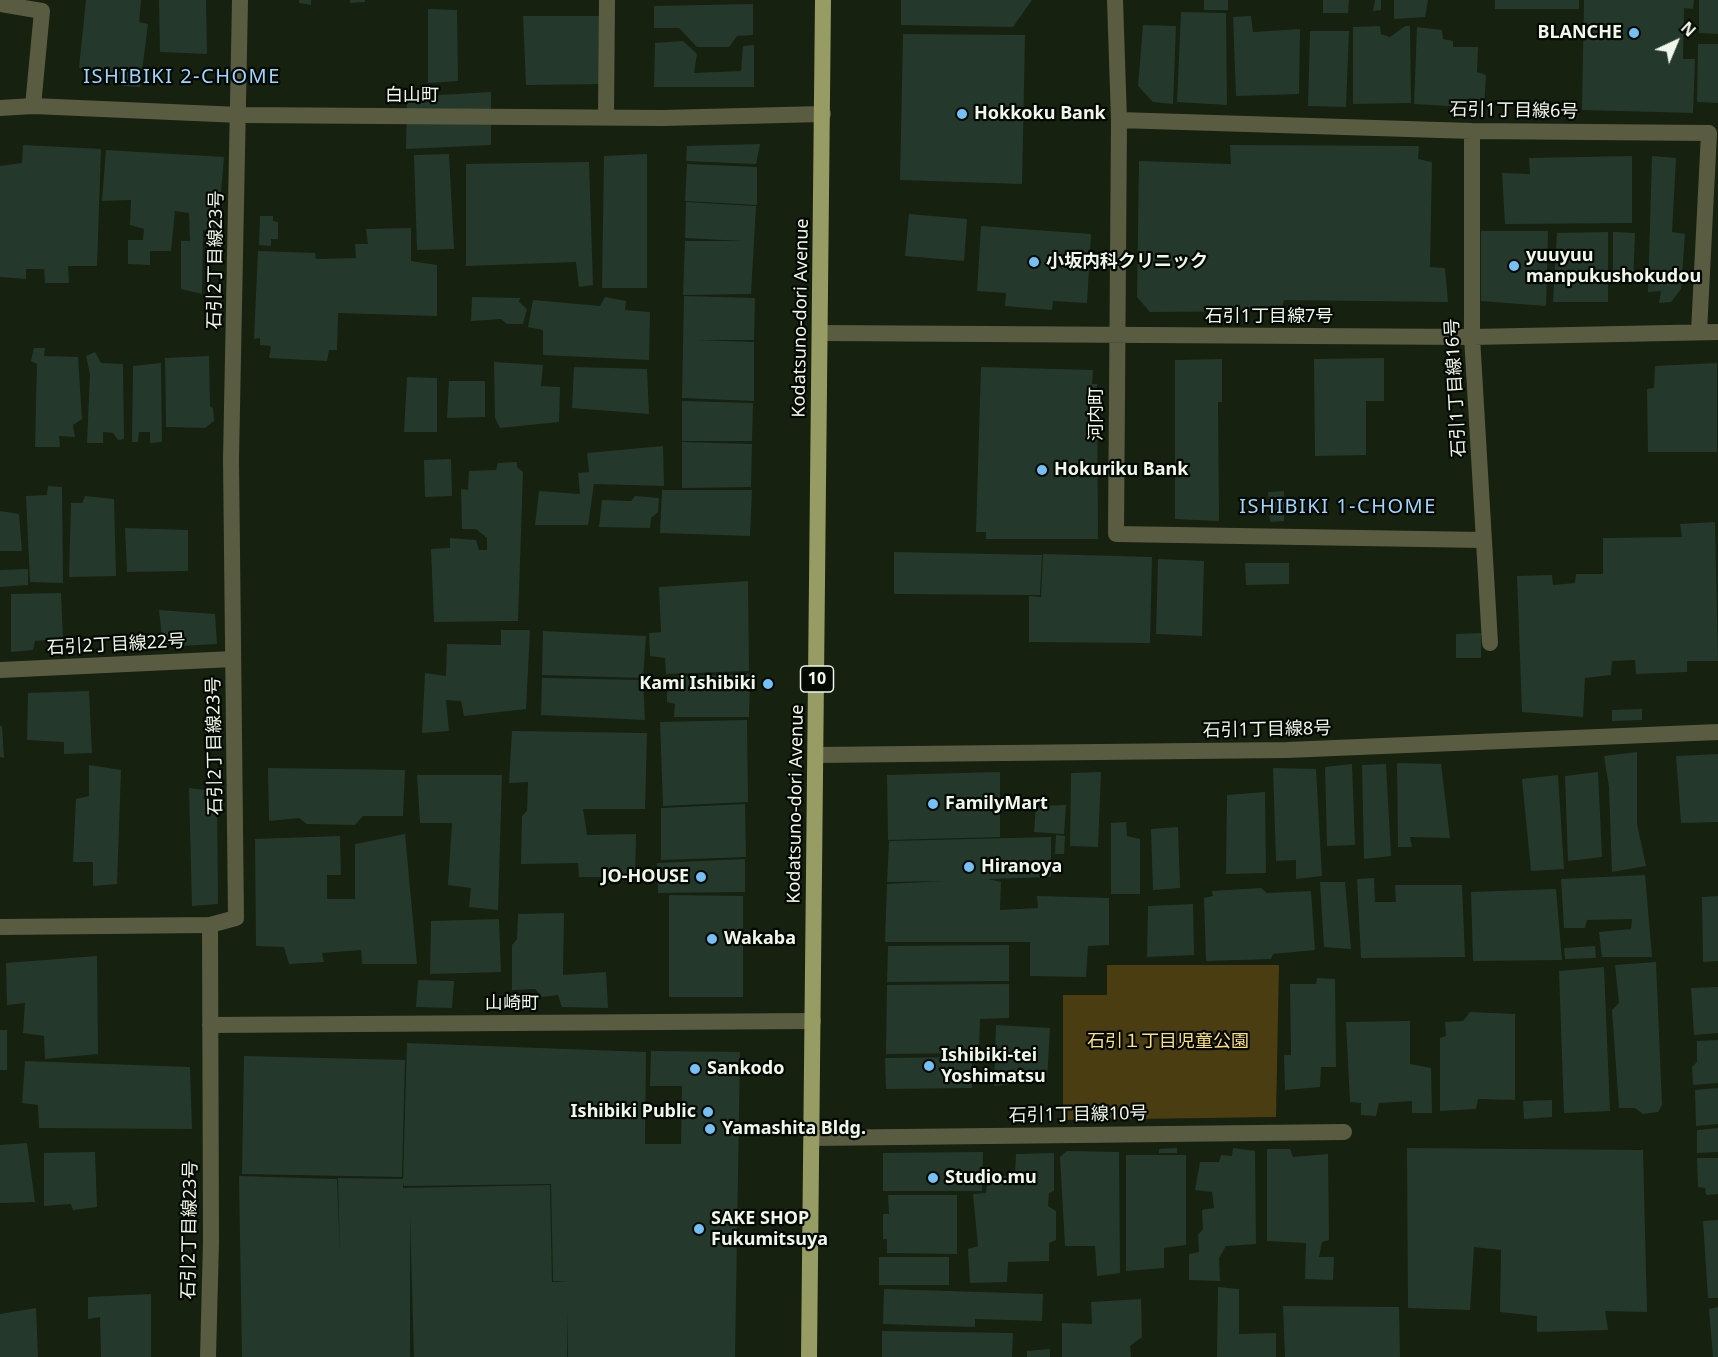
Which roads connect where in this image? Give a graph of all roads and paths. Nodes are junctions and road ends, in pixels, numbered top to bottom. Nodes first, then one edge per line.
1 (240, 0) edge
2 (607, 0) edge
3 (823, 0) edge
4 (1115, 0) edge
5 (0, 4) edge
6 (33, 106) junction
7 (0, 108) edge
8 (823, 114) junction
9 (240, 115) junction
10 (606, 116) junction
11 (1119, 120) junction
12 (1472, 131) junction
13 (1699, 332) junction
14 (1718, 332) edge
15 (820, 333) junction
16 (1117, 336) junction
17 (1472, 337) junction
18 (1483, 540) junction
19 (1490, 643) dead end
20 (233, 659) junction
21 (0, 670) edge
22 (1718, 732) edge
23 (816, 755) junction
24 (210, 925) junction
25 (0, 927) edge
26 (813, 1021) junction
27 (210, 1025) junction
28 (1344, 1132) dead end
29 (812, 1138) junction
30 (208, 1357) edge
31 (809, 1357) edge

1 - 9 street, 石引2丁目線23号
2 - 10 street
3 - 8 main road, Kodatsuno-dori Avenue / 10
4 - 11 street, 河内町
5 - 6 street
6 - 7 street, 白山町
6 - 9 street, 白山町
8 - 10 street, 白山町
8 - 15 main road, Kodatsuno-dori Avenue / 10
9 - 10 street, 白山町
9 - 20 street, 石引2丁目線23号
11 - 12 street, 石引1丁目線6号
11 - 16 street, 河内町
12 - 13 street, 石引1丁目線6号
12 - 17 street, 石引1丁目線16号
13 - 14 street, 石引1丁目線7号
13 - 17 street, 石引1丁目線7号
15 - 16 street, 石引1丁目線7号
15 - 23 main road, Kodatsuno-dori Avenue / 10
16 - 17 street, 石引1丁目線7号
16 - 18 street, 河内町
17 - 18 street, 石引1丁目線16号
18 - 19 street, 石引1丁目線16号
20 - 21 street, 石引2丁目線22号
20 - 24 street, 石引2丁目線23号
22 - 23 street, 石引1丁目線8号
23 - 26 main road, Kodatsuno-dori Avenue / 10
24 - 25 street
24 - 27 street, 石引2丁目線23号
26 - 27 street, 山崎町
26 - 29 main road, Kodatsuno-dori Avenue / 10
27 - 30 street, 石引2丁目線23号
28 - 29 street, 石引1丁目線10号
29 - 31 main road, Kodatsuno-dori Avenue / 10

